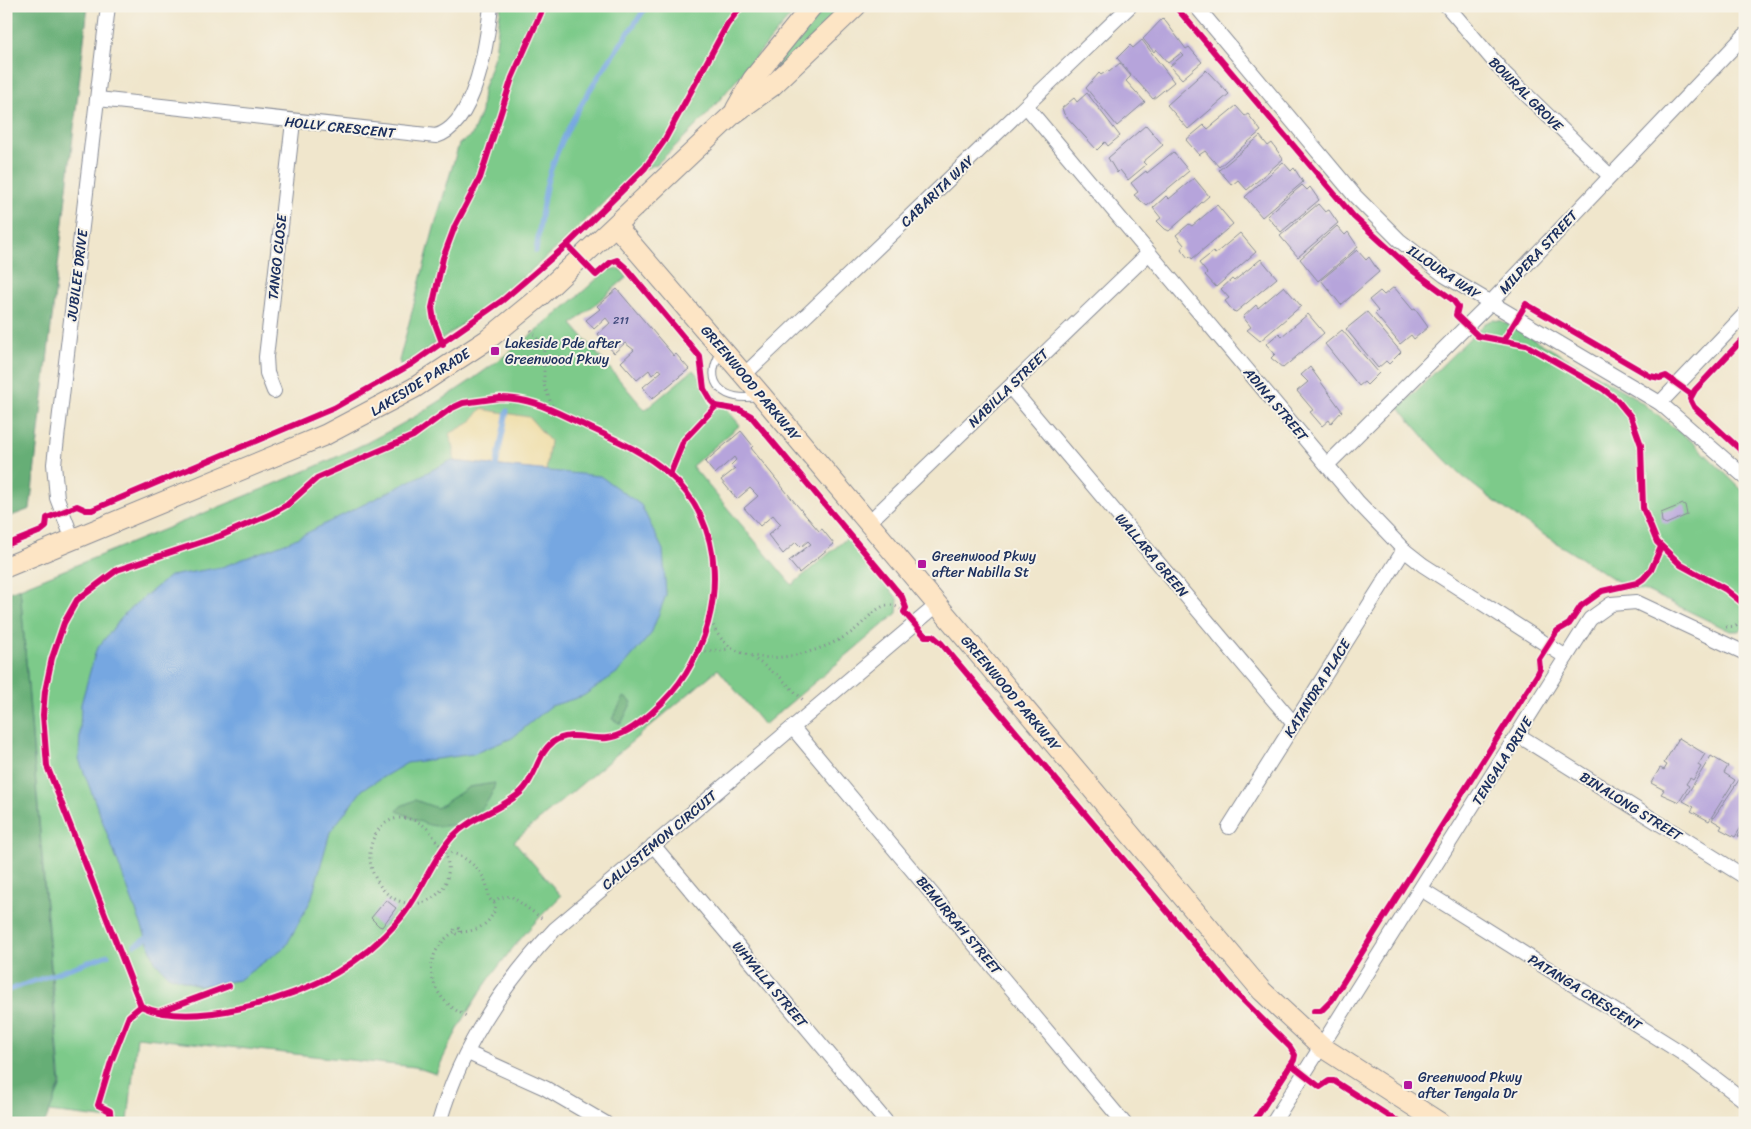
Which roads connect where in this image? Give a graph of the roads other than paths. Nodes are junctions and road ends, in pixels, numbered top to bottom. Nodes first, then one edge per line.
1 (108, 6) edge
2 (491, 6) edge
3 (812, 6) edge
4 (856, 6) edge
5 (1130, 6) edge
6 (1196, 6) edge
7 (1447, 6) edge
8 (1745, 35) edge
9 (98, 99) junction
10 (1026, 106) junction
11 (732, 115) junction
12 (293, 122) junction
13 (1610, 176) junction
14 (616, 226) junction
15 (1149, 253) junction
16 (1491, 302) junction
17 (1745, 314) edge
18 (722, 350) junction
19 (744, 375) junction
20 (1010, 387) junction
21 (274, 391) dead end
22 (761, 395) junction
23 (1660, 403) junction
24 (1327, 465) junction
25 (1745, 477) edge
26 (868, 523) junction
27 (74, 540) junction
28 (1404, 550) junction
29 (6, 567) edge
30 (937, 606) junction
31 (1745, 652) edge
32 (1566, 657) junction
33 (1294, 724) junction
34 (793, 728) junction
35 (1518, 736) junction
36 (1229, 827) dead end
37 (653, 845) junction
38 (1745, 877) edge
39 (1421, 889) junction
40 (1322, 1047) junction
41 (468, 1053) junction
42 (1742, 1094) edge
43 (440, 1123) edge
44 (605, 1123) edge
45 (887, 1123) edge
46 (1124, 1123) edge
47 (1273, 1123) edge
48 (1440, 1123) edge

1 - 9 street, JUBILEE DRIVE
2 - 12 street, HOLLY CRESCENT
3 - 11 street, LAKESIDE PARADE
4 - 11 street, LAKESIDE PARADE
5 - 10 street, CABARITA WAY
6 - 16 street, ILLOURA WAY
7 - 13 street, BOWRAL GROVE
8 - 13 street, MILPERA STREET
9 - 12 street, HOLLY CRESCENT
9 - 27 street, JUBILEE DRIVE
10 - 15 street, ADINA STREET
10 - 19 street, CABARITA WAY
11 - 14 street, LAKESIDE PARADE
12 - 21 street, TANGO CLOSE
13 - 16 street, MILPERA STREET
14 - 18 street, GREENWOOD PARKWAY
14 - 27 street, LAKESIDE PARADE
15 - 20 street, NABILLA STREET
15 - 24 street, ADINA STREET
16 - 23 street, ILLOURA WAY
16 - 24 street, MILPERA STREET
17 - 23 street
18 - 19 street, GREENWOOD PARKWAY
18 - 22 lane
19 - 22 street, GREENWOOD PARKWAY
20 - 26 street, NABILLA STREET
20 - 33 street, WALLARA GREEN
22 - 26 street, GREENWOOD PARKWAY
23 - 25 street, ILLOURA WAY
24 - 28 street, ADINA STREET
26 - 30 street, GREENWOOD PARKWAY
27 - 29 street, LAKESIDE PARADE
28 - 32 street, ADINA STREET
28 - 33 street, KATANDRA PLACE
30 - 34 street, CALLISTEMON CIRCUIT
30 - 40 street, GREENWOOD PARKWAY
31 - 32 street, TENGALA DRIVE
32 - 35 street, TENGALA DRIVE
33 - 36 street, KATANDRA PLACE
34 - 37 street, CALLISTEMON CIRCUIT
34 - 46 street, BEMURRAH STREET
35 - 38 street, BINALONG STREET
35 - 39 street, TENGALA DRIVE
37 - 41 street, CALLISTEMON CIRCUIT
37 - 45 street, WHYALLA STREET
39 - 40 street, TENGALA DRIVE
39 - 42 street, PATANGA CRESCENT
40 - 47 street
40 - 48 street, GREENWOOD PARKWAY
41 - 43 street, CALLISTEMON CIRCUIT
41 - 44 street

